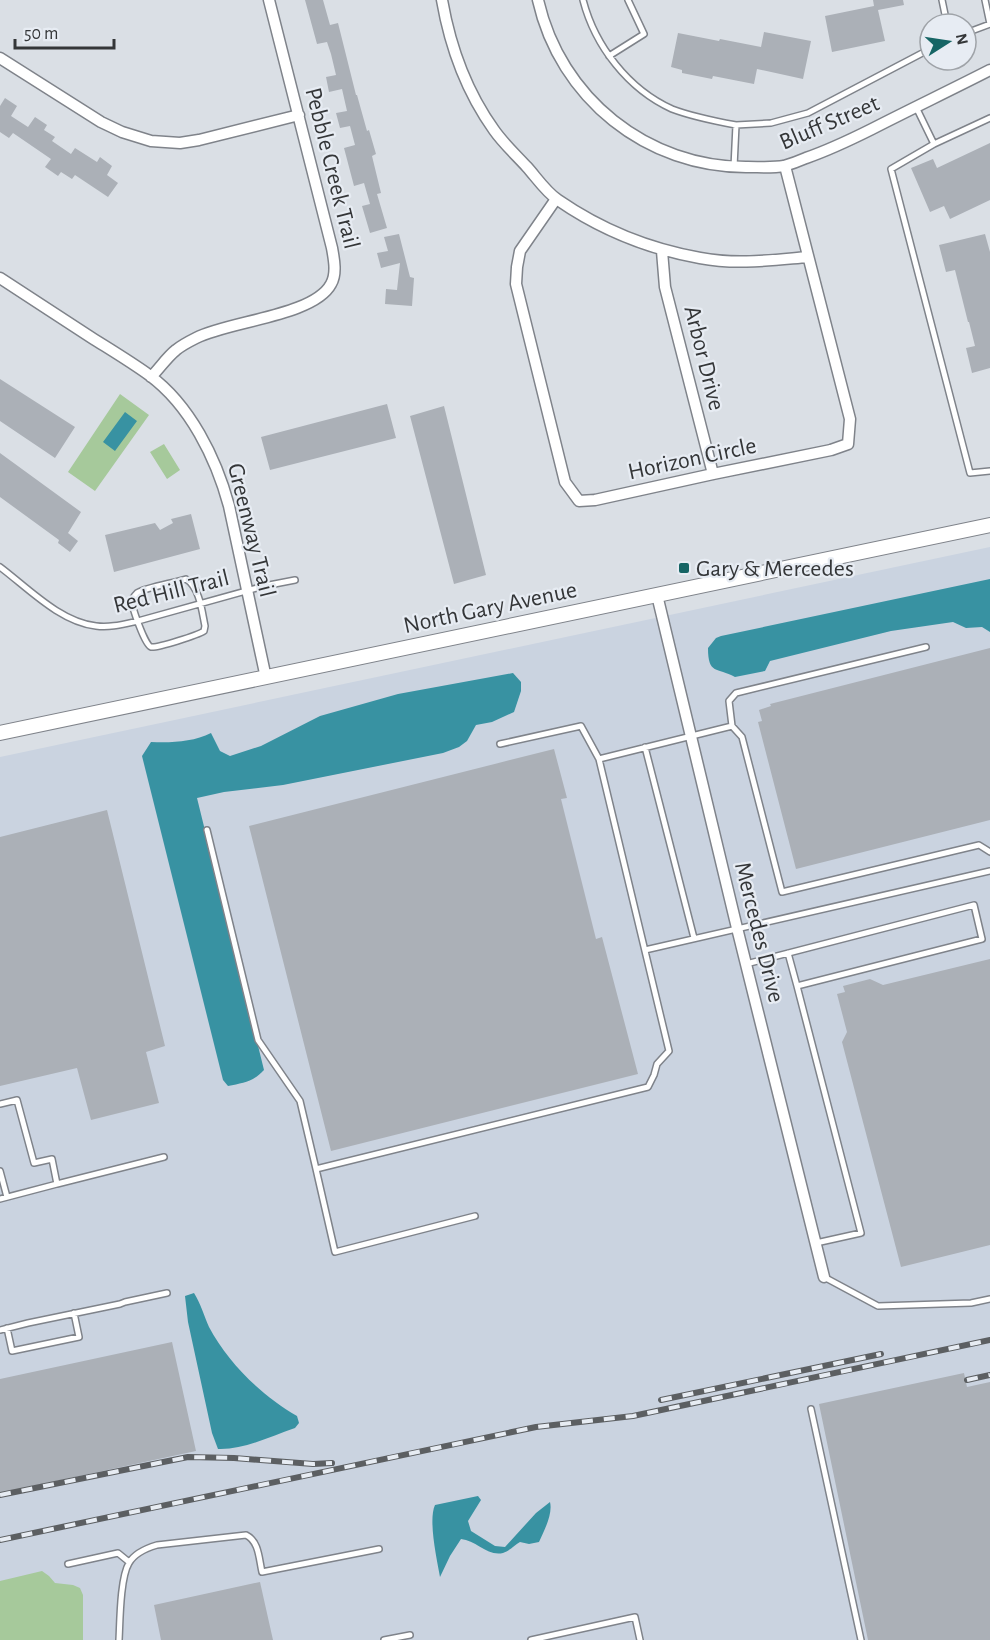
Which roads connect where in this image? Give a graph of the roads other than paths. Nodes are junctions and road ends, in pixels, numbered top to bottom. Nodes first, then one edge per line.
1 (269, 0) edge
2 (442, 0) edge
3 (538, 0) edge
4 (583, 0) edge
5 (628, 0) edge
6 (985, 0) edge
7 (990, 24) edge
8 (918, 55) edge
9 (609, 56) junction
10 (0, 58) edge
11 (990, 70) edge
12 (916, 107) junction
13 (298, 115) junction
14 (990, 118) edge
15 (736, 125) junction
16 (934, 144) junction
17 (785, 166) junction
18 (734, 167) junction
19 (556, 199) junction
20 (662, 251) junction
21 (808, 257) junction
22 (0, 278) edge
23 (330, 286) junction
24 (340, 293) dead end
25 (151, 376) junction
26 (990, 471) edge
27 (713, 474) junction
28 (990, 525) edge
29 (0, 567) edge
30 (295, 580) dead end
31 (247, 591) junction
32 (657, 595) junction
33 (200, 603) junction
34 (138, 621) junction
35 (926, 647) dead end
36 (266, 678) junction
37 (732, 726) junction
38 (0, 733) edge
39 (691, 736) junction
40 (501, 744) dead end
41 (645, 747) junction
42 (598, 759) junction
43 (207, 831) dead end
44 (990, 852) edge
45 (990, 871) edge
46 (737, 928) junction
47 (694, 938) junction
48 (645, 950) junction
49 (788, 953) junction
50 (746, 964) junction
51 (797, 986) junction
52 (0, 1104) edge
53 (164, 1157) dead end
54 (316, 1169) junction
55 (0, 1171) edge
56 (57, 1184) junction
57 (3, 1198) edge
58 (475, 1216) dead end
59 (816, 1243) junction
60 (824, 1277) joint
61 (167, 1293) dead end
62 (990, 1299) edge
63 (74, 1313) junction
64 (7, 1328) junction
65 (0, 1330) edge
66 (811, 1409) dead end
67 (379, 1550) dead end
68 (129, 1562) junction
69 (68, 1564) dead end
70 (410, 1635) dead end
71 (119, 1640) edge
72 (384, 1640) edge
73 (531, 1640) edge
74 (640, 1640) edge
75 (861, 1640) edge

1 - 13 street, Pebble Creek Trail
2 - 19 street
3 - 18 street, Bluff Street
4 - 9 lane
5 - 9 lane
6 - 7 lane
8 - 15 lane
9 - 15 lane
10 - 13 street
11 - 12 street, Bluff Street
12 - 16 lane
12 - 17 street, Bluff Street
13 - 23 street, Pebble Creek Trail
14 - 16 lane
15 - 18 lane
16 - 26 lane
17 - 18 street, Bluff Street
17 - 21 street, Horizon Circle
19 - 20 street
19 - 27 street, Horizon Circle
20 - 21 street
20 - 27 street, Arbor Drive
21 - 27 street, Horizon Circle
22 - 25 street, Greenway Trail
23 - 24 street
23 - 25 street, Pebble Creek Trail
25 - 31 street, Greenway Trail
28 - 32 street, North Gary Avenue
29 - 34 lane, Red Hill Trail
30 - 31 lane, Red Hill Trail
31 - 33 lane, Red Hill Trail
31 - 36 street, Greenway Trail
32 - 36 street, North Gary Avenue
32 - 39 street, Mercedes Drive
33 - 34 lane, Red Hill Trail
33 - 34 lane
33 - 34 lane
35 - 37 lane
36 - 38 street, North Gary Avenue
37 - 39 lane
37 - 44 lane
39 - 41 lane
39 - 46 street, Mercedes Drive
40 - 42 lane
41 - 42 lane
41 - 47 lane
42 - 48 lane
43 - 54 lane
45 - 46 lane
46 - 47 lane
46 - 50 street, Mercedes Drive
47 - 48 lane
48 - 54 lane
49 - 50 lane
49 - 51 lane
49 - 51 lane
50 - 59 street, Mercedes Drive
51 - 59 lane
52 - 56 lane
53 - 56 lane
54 - 58 lane
55 - 57 lane
56 - 57 lane
59 - 60 street, Mercedes Drive
60 - 62 lane
61 - 63 lane
63 - 64 lane
63 - 64 lane
64 - 65 lane
66 - 75 lane
67 - 68 lane
68 - 69 lane
68 - 71 lane
70 - 72 lane
73 - 74 lane

